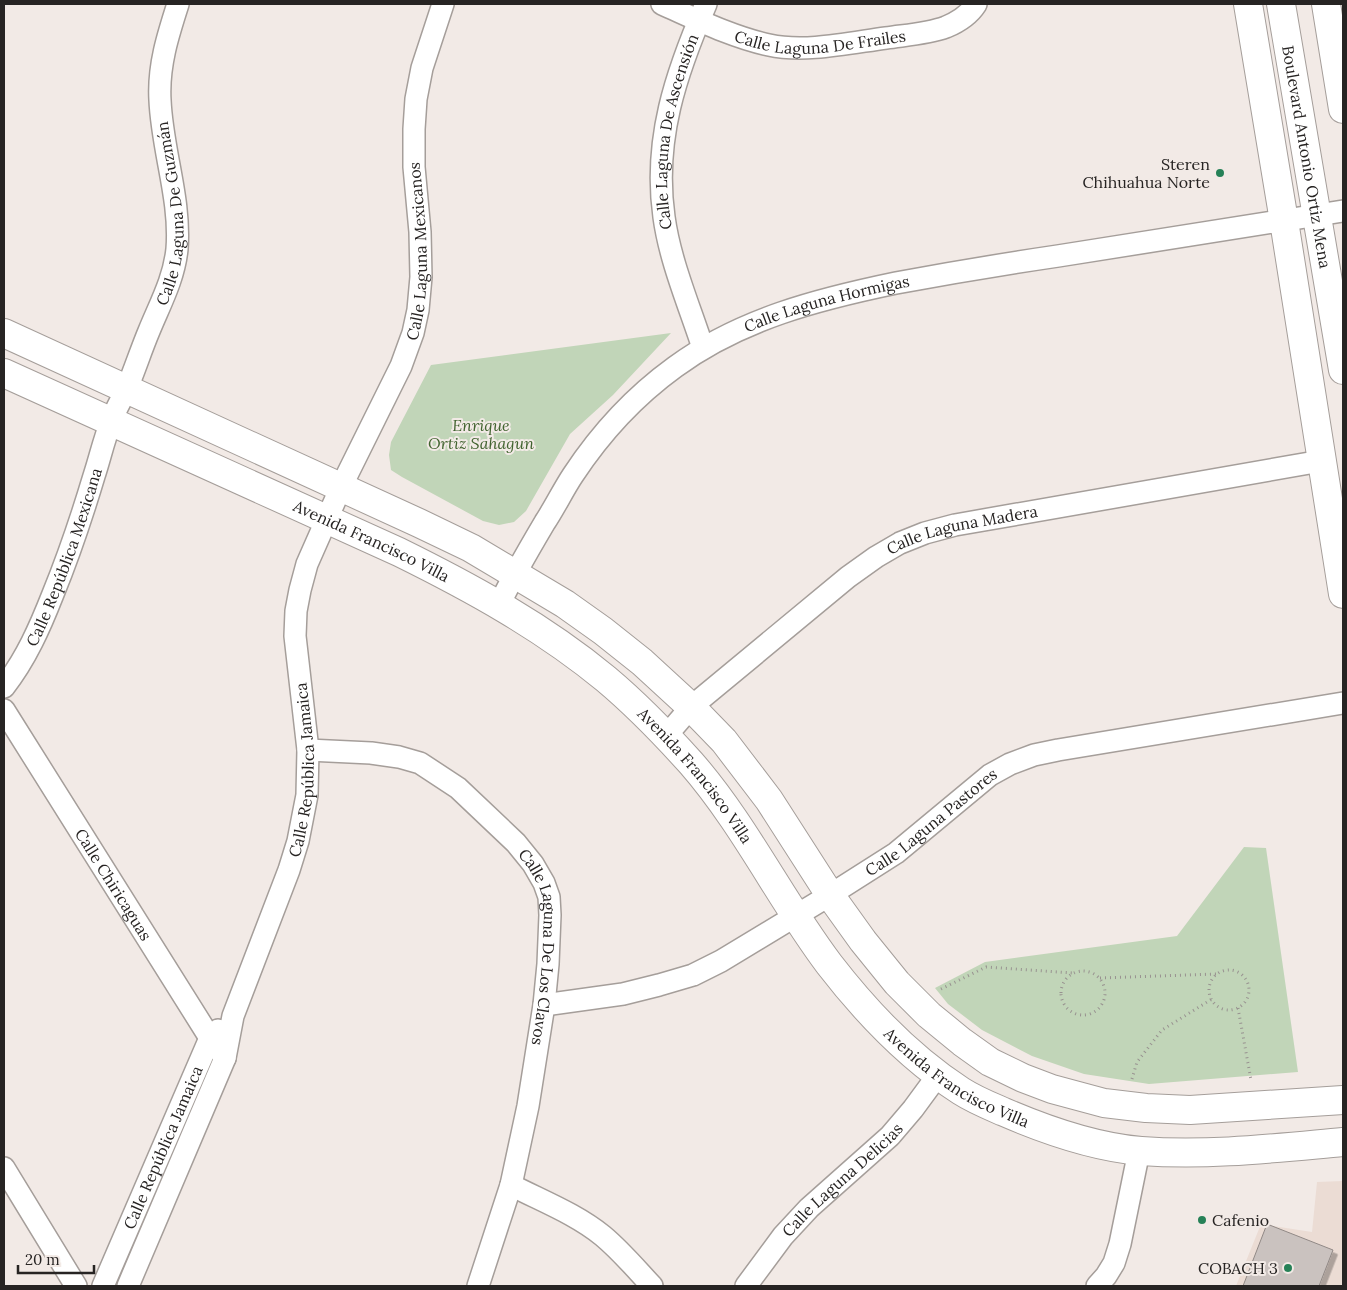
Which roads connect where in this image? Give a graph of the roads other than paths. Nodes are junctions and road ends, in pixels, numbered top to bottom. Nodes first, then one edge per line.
1 (178, 4) edge
2 (443, 4) edge
3 (662, 4) edge
4 (976, 4) edge
5 (1248, 4) edge
6 (1281, 4) edge
7 (1326, 4) edge
8 (702, 12) edge
9 (1343, 109) edge
10 (1330, 213) edge
11 (1284, 220) junction
12 (4, 333) edge
13 (702, 348) junction
14 (1343, 370) edge
15 (4, 373) edge
16 (127, 389) junction
17 (111, 421) junction
18 (1321, 461) junction
19 (341, 487) junction
20 (326, 519) junction
21 (515, 574) junction
22 (1343, 594) edge
23 (499, 604) junction
24 (4, 687) edge
25 (1343, 704) edge
26 (691, 707) junction
27 (4, 710) edge
28 (666, 736) junction
29 (308, 750) junction
30 (830, 895) junction
31 (796, 916) junction
32 (544, 1005) junction
33 (233, 1016) junction
34 (210, 1038) junction
35 (225, 1058) junction
36 (938, 1075) junction
37 (1343, 1100) edge
38 (1343, 1142) edge
39 (1138, 1150) junction
40 (4, 1168) edge
41 (511, 1185) junction
42 (76, 1286) edge
43 (103, 1286) edge
44 (128, 1286) edge
45 (478, 1286) edge
46 (652, 1286) edge
47 (746, 1286) edge
48 (1098, 1286) edge

1 - 16 street, Calle Laguna De Guzmán
2 - 19 street, Calle Laguna Mexicanos
3 - 8 street, Calle Laguna De Frailes
4 - 8 street, Calle Laguna De Frailes
5 - 11 main road
6 - 10 main road, Boulevard Antonio Ortiz Mena
7 - 9 main road
8 - 13 street, Calle Laguna De Ascensión
10 - 11 street, Calle Laguna Hormigas
10 - 14 main road, Boulevard Antonio Ortiz Mena
11 - 13 street, Calle Laguna Hormigas
11 - 18 main road
12 - 16 main road, Avenida Francisco Villa
13 - 21 street, Calle Laguna Hormigas
15 - 17 main road, Avenida Francisco Villa
16 - 17 street, Calle Laguna De Guzmán
16 - 19 main road, Avenida Francisco Villa
17 - 20 main road, Avenida Francisco Villa
17 - 24 street, Calle República Mexicana
18 - 22 main road
18 - 26 street, Calle Laguna Madera
19 - 20 street, Calle Laguna Mexicanos
19 - 21 main road, Avenida Francisco Villa
20 - 23 main road, Avenida Francisco Villa
20 - 29 street, Calle República Jamaica
21 - 23 street, Calle Laguna Hormigas
21 - 26 main road, Avenida Francisco Villa
23 - 28 main road, Avenida Francisco Villa
25 - 30 street, Calle Laguna Pastores
26 - 28 street, Calle Laguna Madera
26 - 30 main road, Avenida Francisco Villa
27 - 34 street, Calle Chiricaguas
28 - 31 main road, Avenida Francisco Villa
29 - 32 street, Calle Laguna De Los Clavos
29 - 33 street, Calle República Jamaica
30 - 31 street, Calle Laguna Pastores
30 - 37 main road, Avenida Francisco Villa
31 - 32 street, Calle Laguna Pastores
31 - 36 main road, Avenida Francisco Villa
32 - 41 street, Calle Laguna De Los Clavos
33 - 34 street, Calle República Jamaica
33 - 35 street, Calle República Jamaica
34 - 35 street, Calle Chiricaguas
34 - 43 street, Calle República Jamaica
35 - 44 street, Calle República Jamaica
36 - 39 main road, Avenida Francisco Villa
36 - 47 street, Calle Laguna Delicias
38 - 39 main road, Avenida Francisco Villa
39 - 48 street
40 - 42 street
41 - 45 street, Calle Laguna De Los Clavos
41 - 46 street

